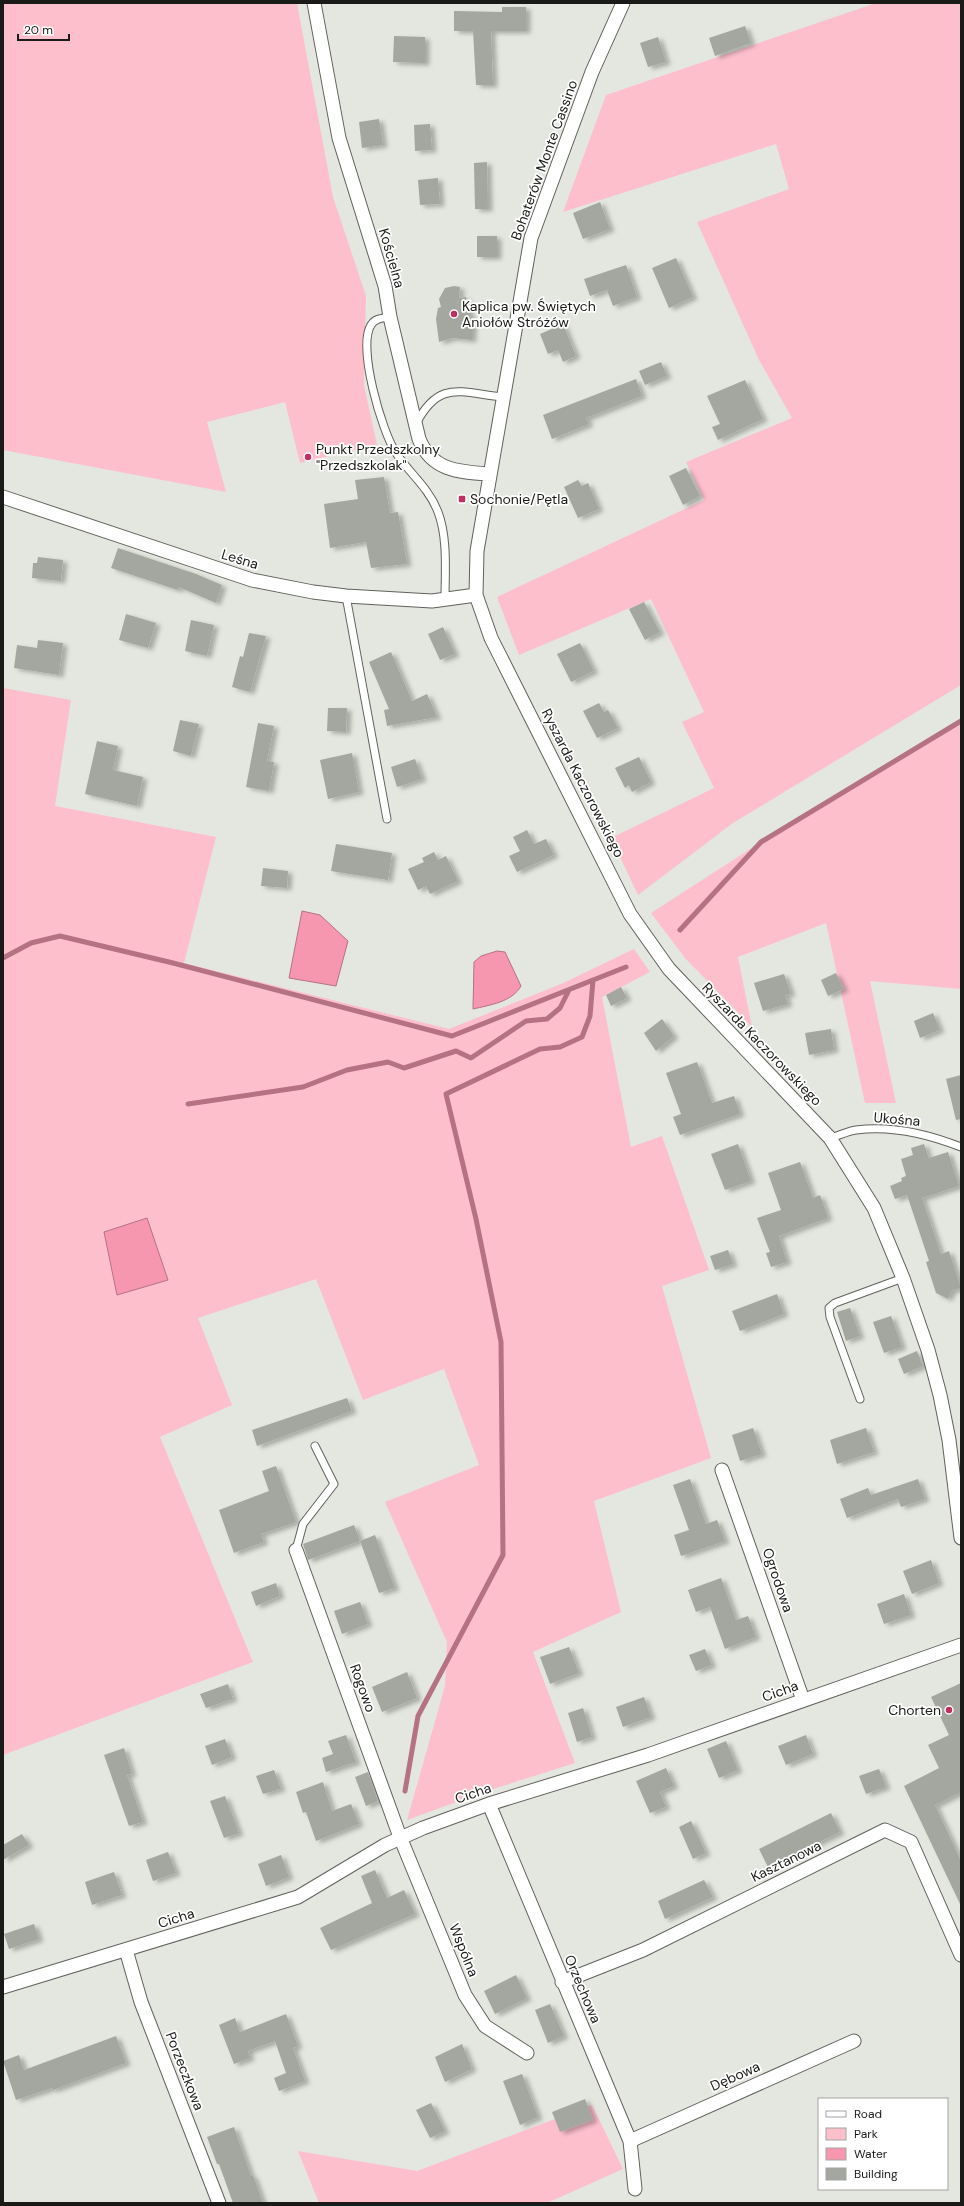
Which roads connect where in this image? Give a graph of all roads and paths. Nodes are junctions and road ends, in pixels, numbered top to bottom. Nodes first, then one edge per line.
1 (314, 3) edge
2 (623, 3) edge
3 (390, 317) junction
4 (503, 397) junction
5 (416, 426) junction
6 (490, 474) junction
7 (3, 497) edge
8 (476, 595) junction
9 (346, 596) junction
10 (445, 599) junction
11 (387, 819) dead end
12 (830, 1138) junction
13 (961, 1147) edge
14 (903, 1278) junction
15 (860, 1399) dead end
16 (315, 1446) dead end
17 (722, 1470) dead end
18 (961, 1538) edge
19 (296, 1550) joint
20 (961, 1645) edge
21 (803, 1700) junction
22 (489, 1804) junction
23 (400, 1837) junction
24 (126, 1950) junction
25 (961, 1955) edge
26 (562, 1982) junction
27 (3, 1987) edge
28 (854, 2041) dead end
29 (527, 2053) dead end
30 (630, 2141) junction
31 (635, 2189) dead end
32 (219, 2203) edge

1 - 3 street, Kościelna
2 - 4 street, Bohaterów Monte Cassino
3 - 5 street, Kościelna
3 - 10 lane
4 - 5 lane
4 - 6 street, Bohaterów Monte Cassino
5 - 6 street, Kościelna
6 - 8 street, Bohaterów Monte Cassino
7 - 9 street, Leśna
8 - 10 street, Leśna
8 - 12 street, Ryszarda Kaczorowskiego
9 - 10 street, Leśna
9 - 11 lane
12 - 13 lane, Ukośna
12 - 14 street, Ryszarda Kaczorowskiego
14 - 15 lane
14 - 18 street, Ryszarda Kaczorowskiego
16 - 19 lane
17 - 21 street, Ogrodowa
19 - 23 street, Rogowo
20 - 21 street, Cicha
21 - 22 street, Cicha
22 - 23 street, Cicha
22 - 26 street, Orzechowa
23 - 24 street, Cicha
23 - 29 street, Wspólna
24 - 27 street, Cicha
24 - 32 street, Porzeczkowa
25 - 26 street, Kasztanowa
26 - 30 street, Orzechowa
28 - 30 street, Dębowa
30 - 31 street, Orzechowa

